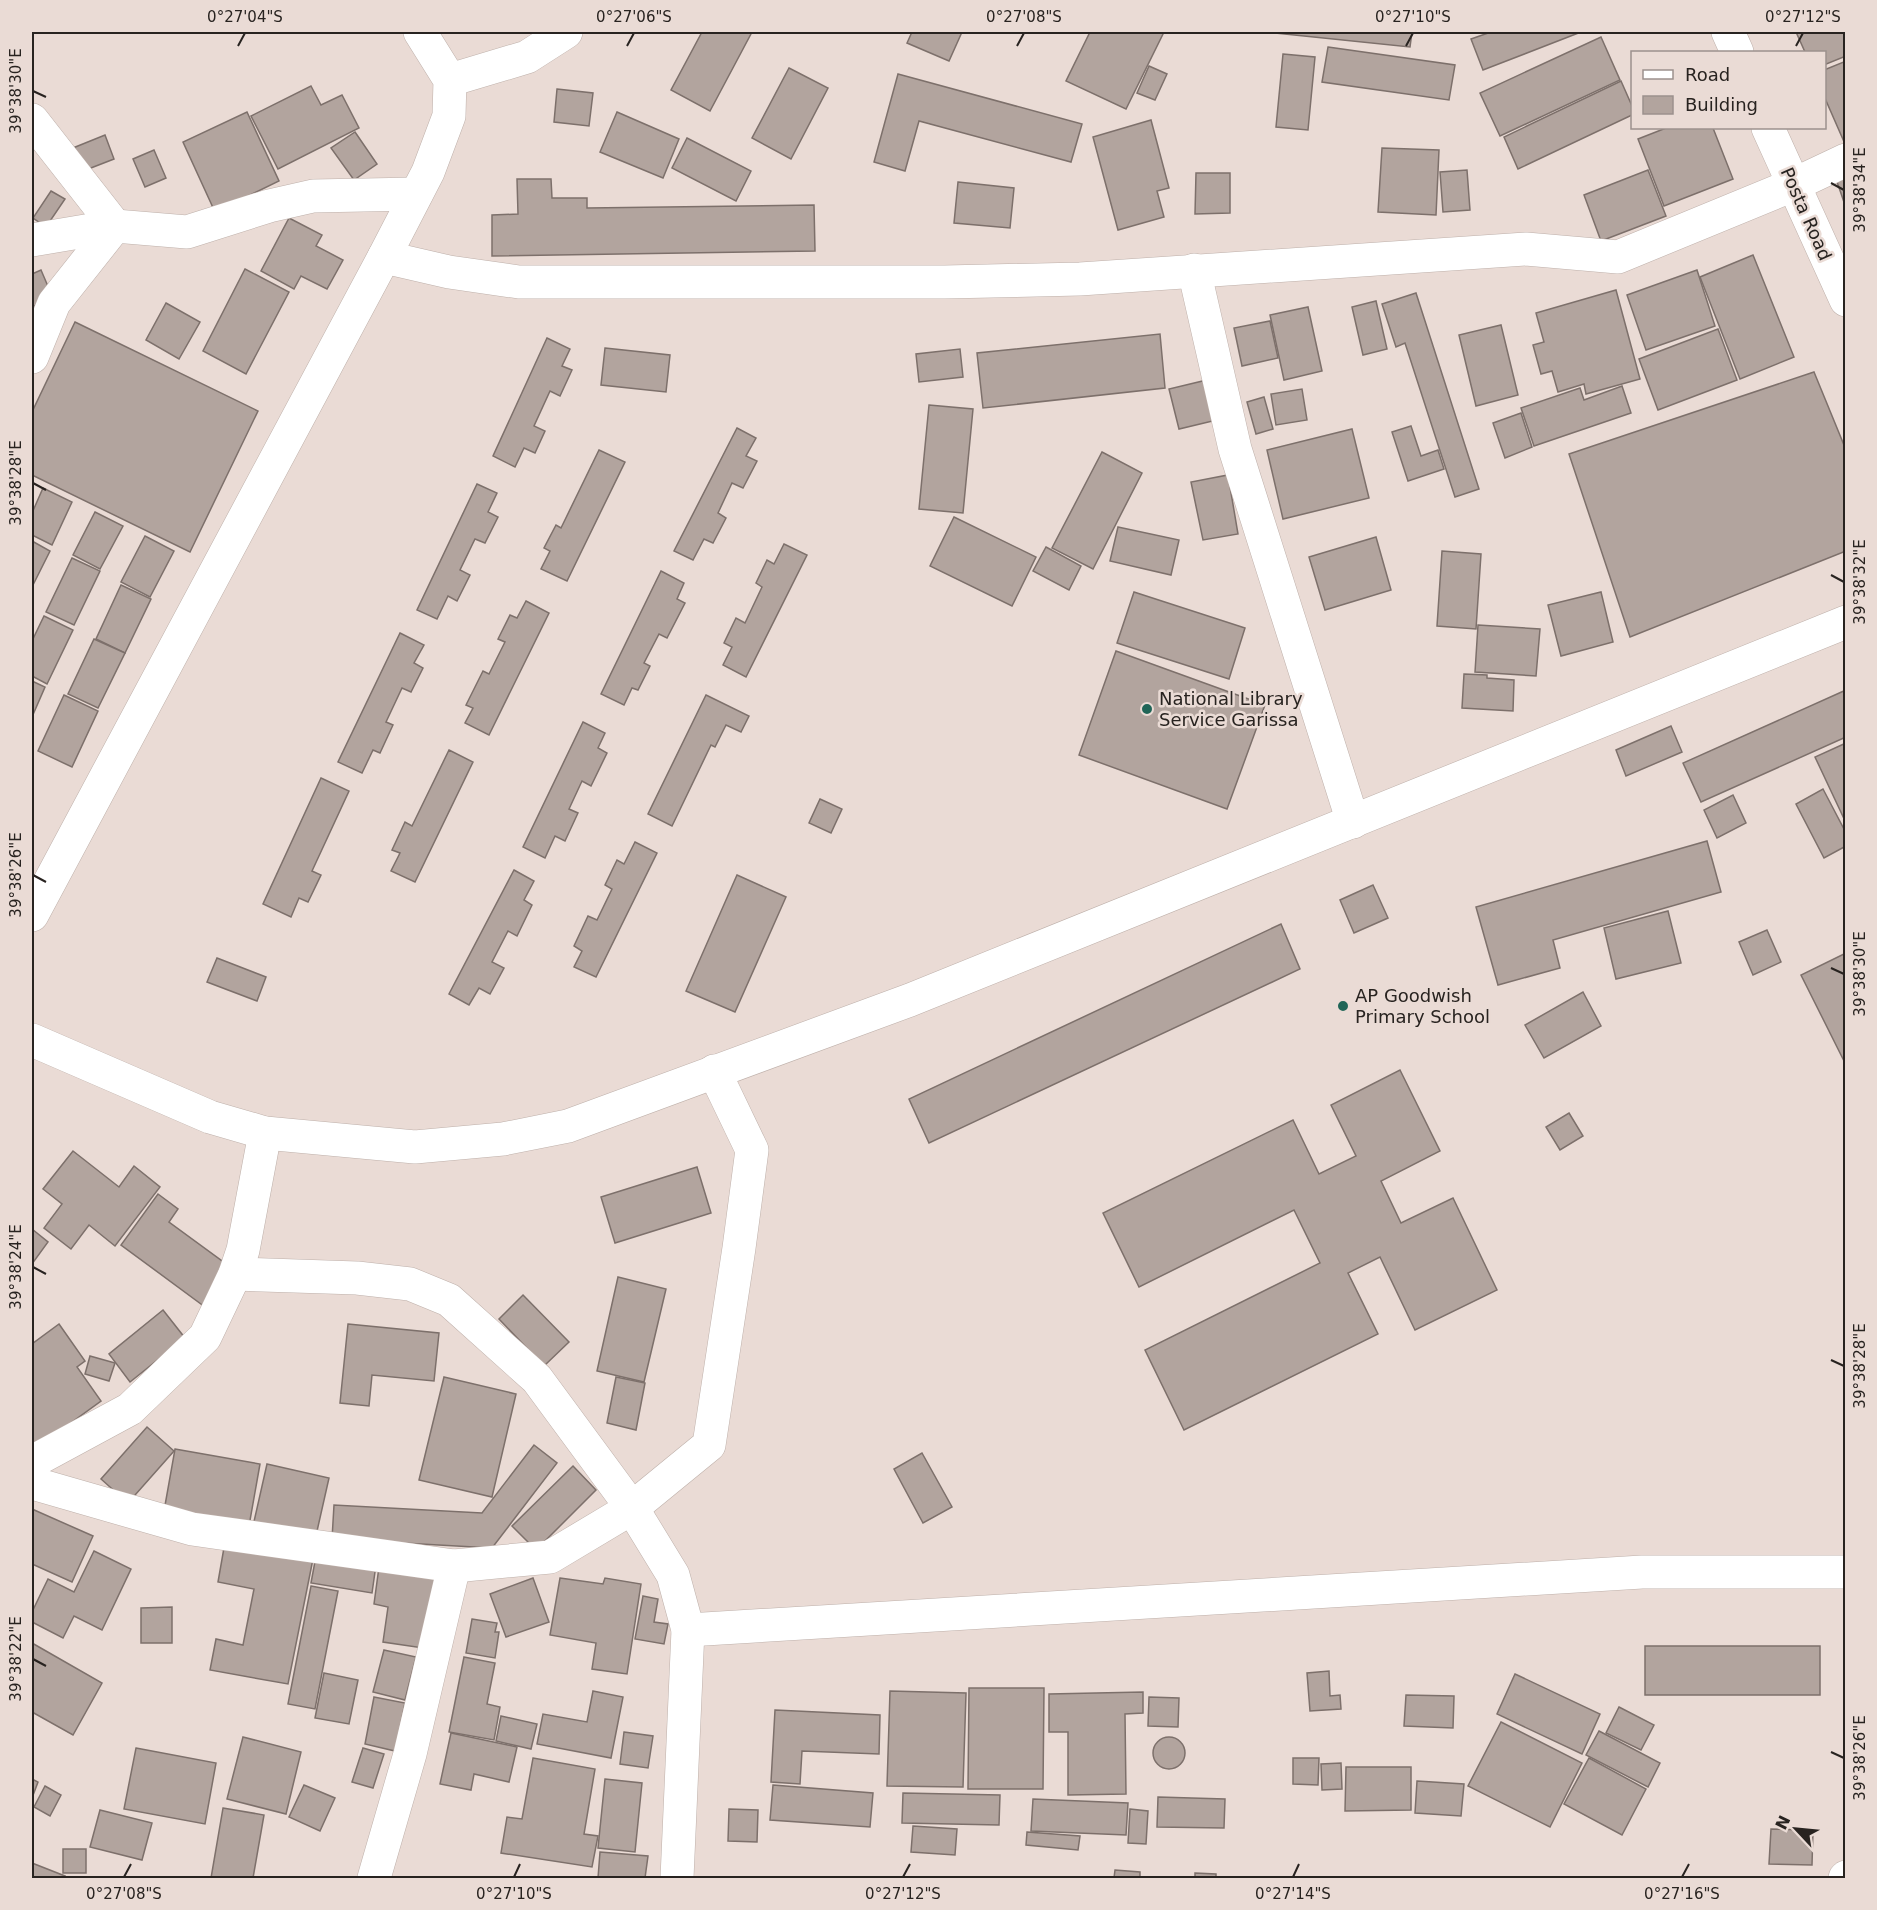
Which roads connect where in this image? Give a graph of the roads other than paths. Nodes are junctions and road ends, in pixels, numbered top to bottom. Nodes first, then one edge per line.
1 (420, 32) edge
2 (566, 32) edge
3 (1728, 32) edge
4 (1737, 51) edge
5 (450, 80) junction
6 (32, 120) edge
7 (1768, 129) edge
8 (1845, 160) edge
9 (1793, 185) junction
10 (416, 194) junction
11 (115, 226) junction
12 (32, 240) edge
13 (384, 258) junction
14 (1194, 270) junction
15 (1845, 300) edge
16 (32, 357) edge
17 (1845, 622) edge
18 (1353, 822) junction
19 (32, 915) edge
20 (32, 1040) edge
21 (714, 1071) junction
22 (265, 1133) junction
23 (235, 1274) junction
24 (32, 1462) edge
25 (32, 1483) edge
26 (632, 1508) junction
27 (454, 1566) junction
28 (1845, 1572) edge
29 (688, 1630) junction
30 (374, 1878) edge
31 (676, 1878) edge

1 - 5 street
2 - 5 street
3 - 4 street
5 - 10 street
6 - 11 street
7 - 9 street, Posta Road
8 - 9 street
9 - 14 street
9 - 15 street, Posta Road
10 - 11 street
10 - 13 street
11 - 12 street
11 - 16 street
13 - 14 street
13 - 19 street
14 - 18 street
17 - 18 street
18 - 21 street
20 - 22 street
21 - 22 street
21 - 26 street
22 - 23 street
23 - 24 street
23 - 26 street
25 - 27 street
26 - 27 street
26 - 29 street
27 - 30 street
28 - 29 street
29 - 31 street

